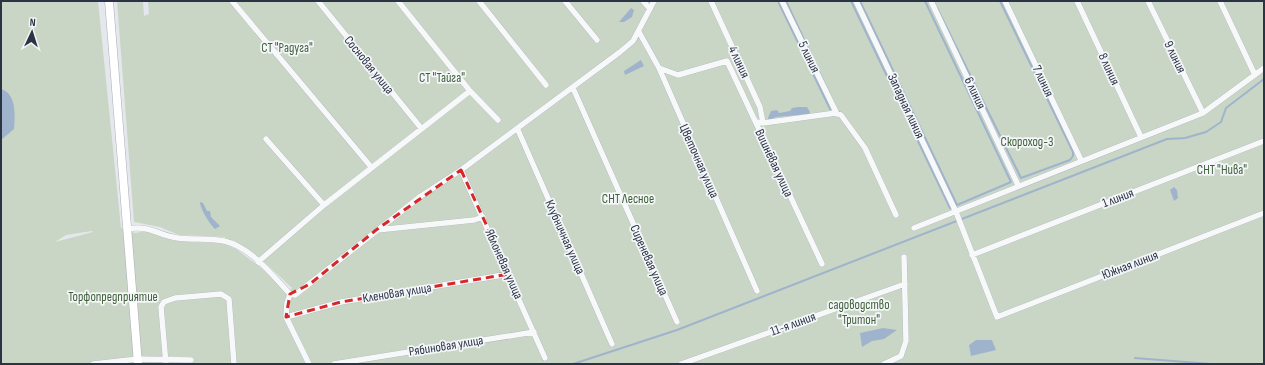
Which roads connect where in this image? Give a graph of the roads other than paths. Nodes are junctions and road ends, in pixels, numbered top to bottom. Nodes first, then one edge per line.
1 (109, 1) edge
2 (232, 1) edge
3 (318, 1) edge
4 (398, 1) edge
5 (479, 1) edge
6 (565, 1) edge
7 (643, 1) edge
8 (654, 1) edge
9 (711, 1) edge
10 (782, 1) edge
11 (856, 1) edge
12 (931, 1) edge
13 (1005, 1) edge
14 (1077, 1) edge
15 (1148, 1) edge
16 (1220, 1) edge
17 (650, 9) junction
18 (639, 32) junction
19 (598, 40) dead end
20 (659, 68) junction
21 (1264, 68) edge
22 (1254, 75) junction
23 (546, 85) dead end
24 (573, 88) junction
25 (470, 91) junction
26 (1202, 113) junction
27 (837, 114) junction
28 (498, 120) dead end
29 (756, 122) junction
30 (763, 123) junction
31 (421, 128) junction
32 (518, 130) junction
33 (1141, 137) junction
34 (266, 139) dead end
35 (1264, 140) edge
36 (1081, 160) junction
37 (372, 168) junction
38 (461, 170) junction
39 (1018, 185) junction
40 (324, 205) junction
41 (956, 212) junction
42 (1264, 213) edge
43 (896, 215) dead end
44 (483, 216) junction
45 (914, 228) dead end
46 (127, 229) junction
47 (376, 230) junction
48 (972, 255) junction
49 (904, 257) dead end
50 (258, 262) junction
51 (822, 264) dead end
52 (509, 274) junction
53 (905, 284) junction
54 (757, 291) dead end
55 (290, 294) junction
56 (997, 316) joint
57 (286, 317) junction
58 (677, 322) dead end
59 (534, 332) junction
60 (612, 344) dead end
61 (545, 358) dead end
62 (191, 360) dead end
63 (138, 361) edge
64 (166, 362) edge
65 (93, 364) edge
66 (234, 364) edge
67 (309, 364) edge
68 (334, 364) edge
69 (681, 364) edge
70 (884, 364) edge

1 - 46 main road
2 - 37 street
3 - 31 street, Сосновая улица
4 - 25 street
5 - 23 street
6 - 19 street
7 - 17 street
8 - 17 street
9 - 30 street, 4 линия
10 - 27 street, 5 линия
11 - 41 street, Западная линия
12 - 39 street, 6 линия
13 - 36 street, 7 линия
14 - 33 street, 8 линия
15 - 26 street, 9 линия
16 - 22 street
17 - 18 street
18 - 20 street, Цветочная улица
18 - 24 street
20 - 29 street, Вишнёвая улица
20 - 54 street, Цветочная улица
21 - 22 street
22 - 26 street
24 - 32 street
24 - 58 street, Сиреневая улица
25 - 28 street
25 - 31 street
26 - 33 street
27 - 30 street
27 - 43 street, 5 линия
29 - 30 street
29 - 51 street, Вишнёвая улица
31 - 37 street
32 - 38 street
32 - 60 street, Клубничная улица
33 - 36 street
34 - 40 street
35 - 48 street, 1 линия
36 - 39 street
37 - 40 street
38 - 44 street, Яблоневая улица
38 - 47 street
39 - 41 street
40 - 50 street
41 - 45 street
41 - 48 street, Западная линия
42 - 56 street, Южная линия
44 - 47 street
44 - 52 street, Яблоневая улица
46 - 50 street
46 - 63 main road
47 - 55 street
48 - 56 street, Западная линия
49 - 53 street
50 - 55 street
52 - 57 street, Кленовая улица
52 - 59 street, Яблоневая улица
53 - 69 street, 11-я линия
53 - 70 street
55 - 57 street
57 - 67 street
59 - 61 street, Яблоневая улица
59 - 68 street, Рябиновая улица
62 - 64 street
63 - 64 street
63 - 65 street
64 - 66 street

